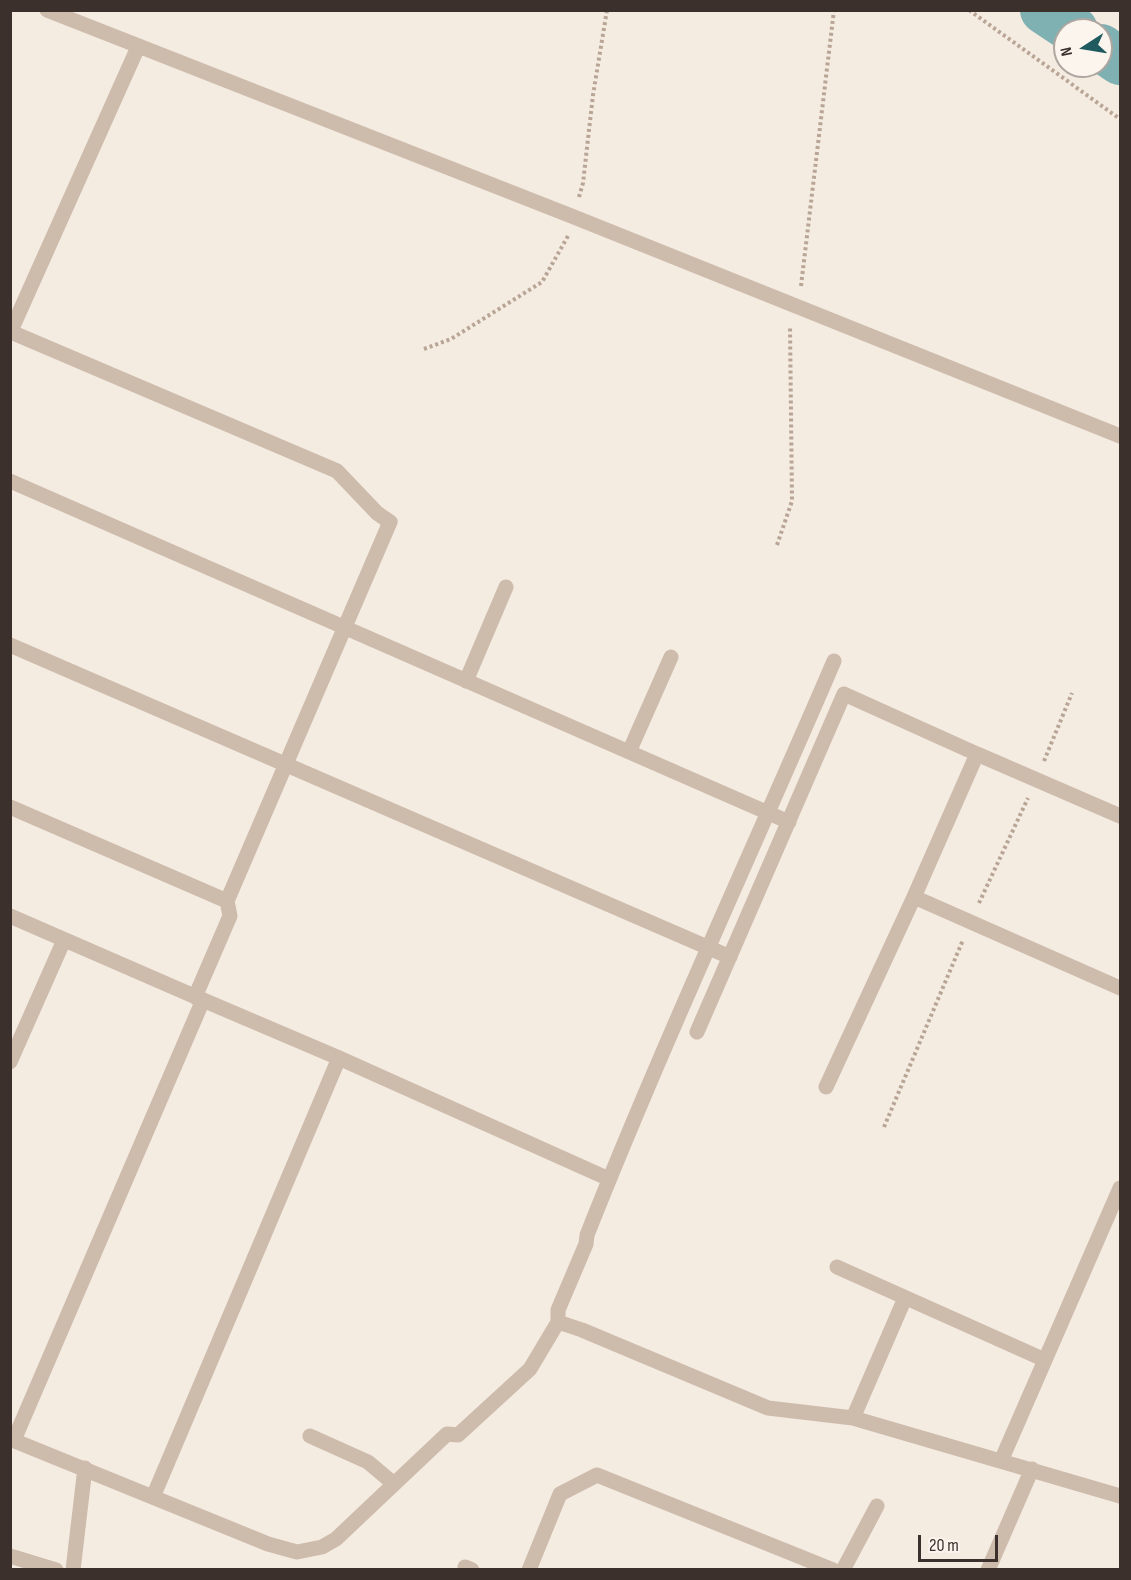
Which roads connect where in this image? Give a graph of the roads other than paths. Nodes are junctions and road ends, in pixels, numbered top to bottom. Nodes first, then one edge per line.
1 (47, 10) edge
2 (138, 47) junction
3 (11, 333) edge
4 (1120, 435) edge
5 (10, 481) edge
6 (506, 587) dead end
7 (345, 628) junction
8 (10, 645) edge
9 (671, 657) dead end
10 (834, 662) dead end
11 (466, 681) junction
12 (629, 752) junction
13 (978, 754) junction
14 (286, 765) junction
15 (10, 807) edge
16 (769, 813) junction
17 (1120, 816) edge
18 (789, 822) junction
19 (914, 897) junction
20 (226, 901) junction
21 (10, 916) edge
22 (64, 940) junction
23 (708, 948) junction
24 (730, 957) junction
25 (1120, 988) edge
26 (199, 999) junction
27 (697, 1032) dead end
28 (339, 1058) junction
29 (10, 1062) edge
30 (826, 1087) dead end
31 (609, 1179) junction
32 (1120, 1188) edge
33 (837, 1267) dead end
34 (905, 1298) junction
35 (558, 1322) junction
36 (1046, 1360) junction
37 (853, 1418) junction
38 (310, 1436) dead end
39 (12, 1439) edge
40 (1001, 1461) junction
41 (85, 1468) junction
42 (1032, 1469) junction
43 (394, 1484) junction
44 (1120, 1496) edge
45 (153, 1497) junction
46 (877, 1506) dead end
47 (10, 1556) edge
48 (56, 1569) edge
49 (73, 1569) edge
50 (530, 1569) edge
51 (834, 1569) edge
52 (843, 1569) edge
53 (988, 1569) edge

1 - 2 street
2 - 3 street
2 - 4 street
3 - 7 street
5 - 7 street
6 - 11 street
7 - 11 street
7 - 14 street
8 - 14 street
9 - 12 street
10 - 16 street
11 - 12 street
12 - 16 street
13 - 17 street
13 - 18 street
13 - 19 street
14 - 20 street
14 - 23 street
15 - 20 street
16 - 18 street
16 - 23 street
18 - 24 street
19 - 25 street
19 - 30 street
20 - 26 street
21 - 22 street
22 - 26 street
22 - 29 street
23 - 24 street
23 - 31 street
24 - 27 street
26 - 28 street
26 - 39 street
28 - 31 street
28 - 45 street
31 - 35 street
32 - 36 street
33 - 34 street
34 - 36 street
34 - 37 street
35 - 37 street
35 - 43 street
36 - 40 street
37 - 40 street
38 - 43 street
39 - 41 street
40 - 42 street
41 - 45 street
41 - 49 street
42 - 44 street
42 - 53 street
43 - 45 street
46 - 52 street
47 - 48 street
50 - 51 street

